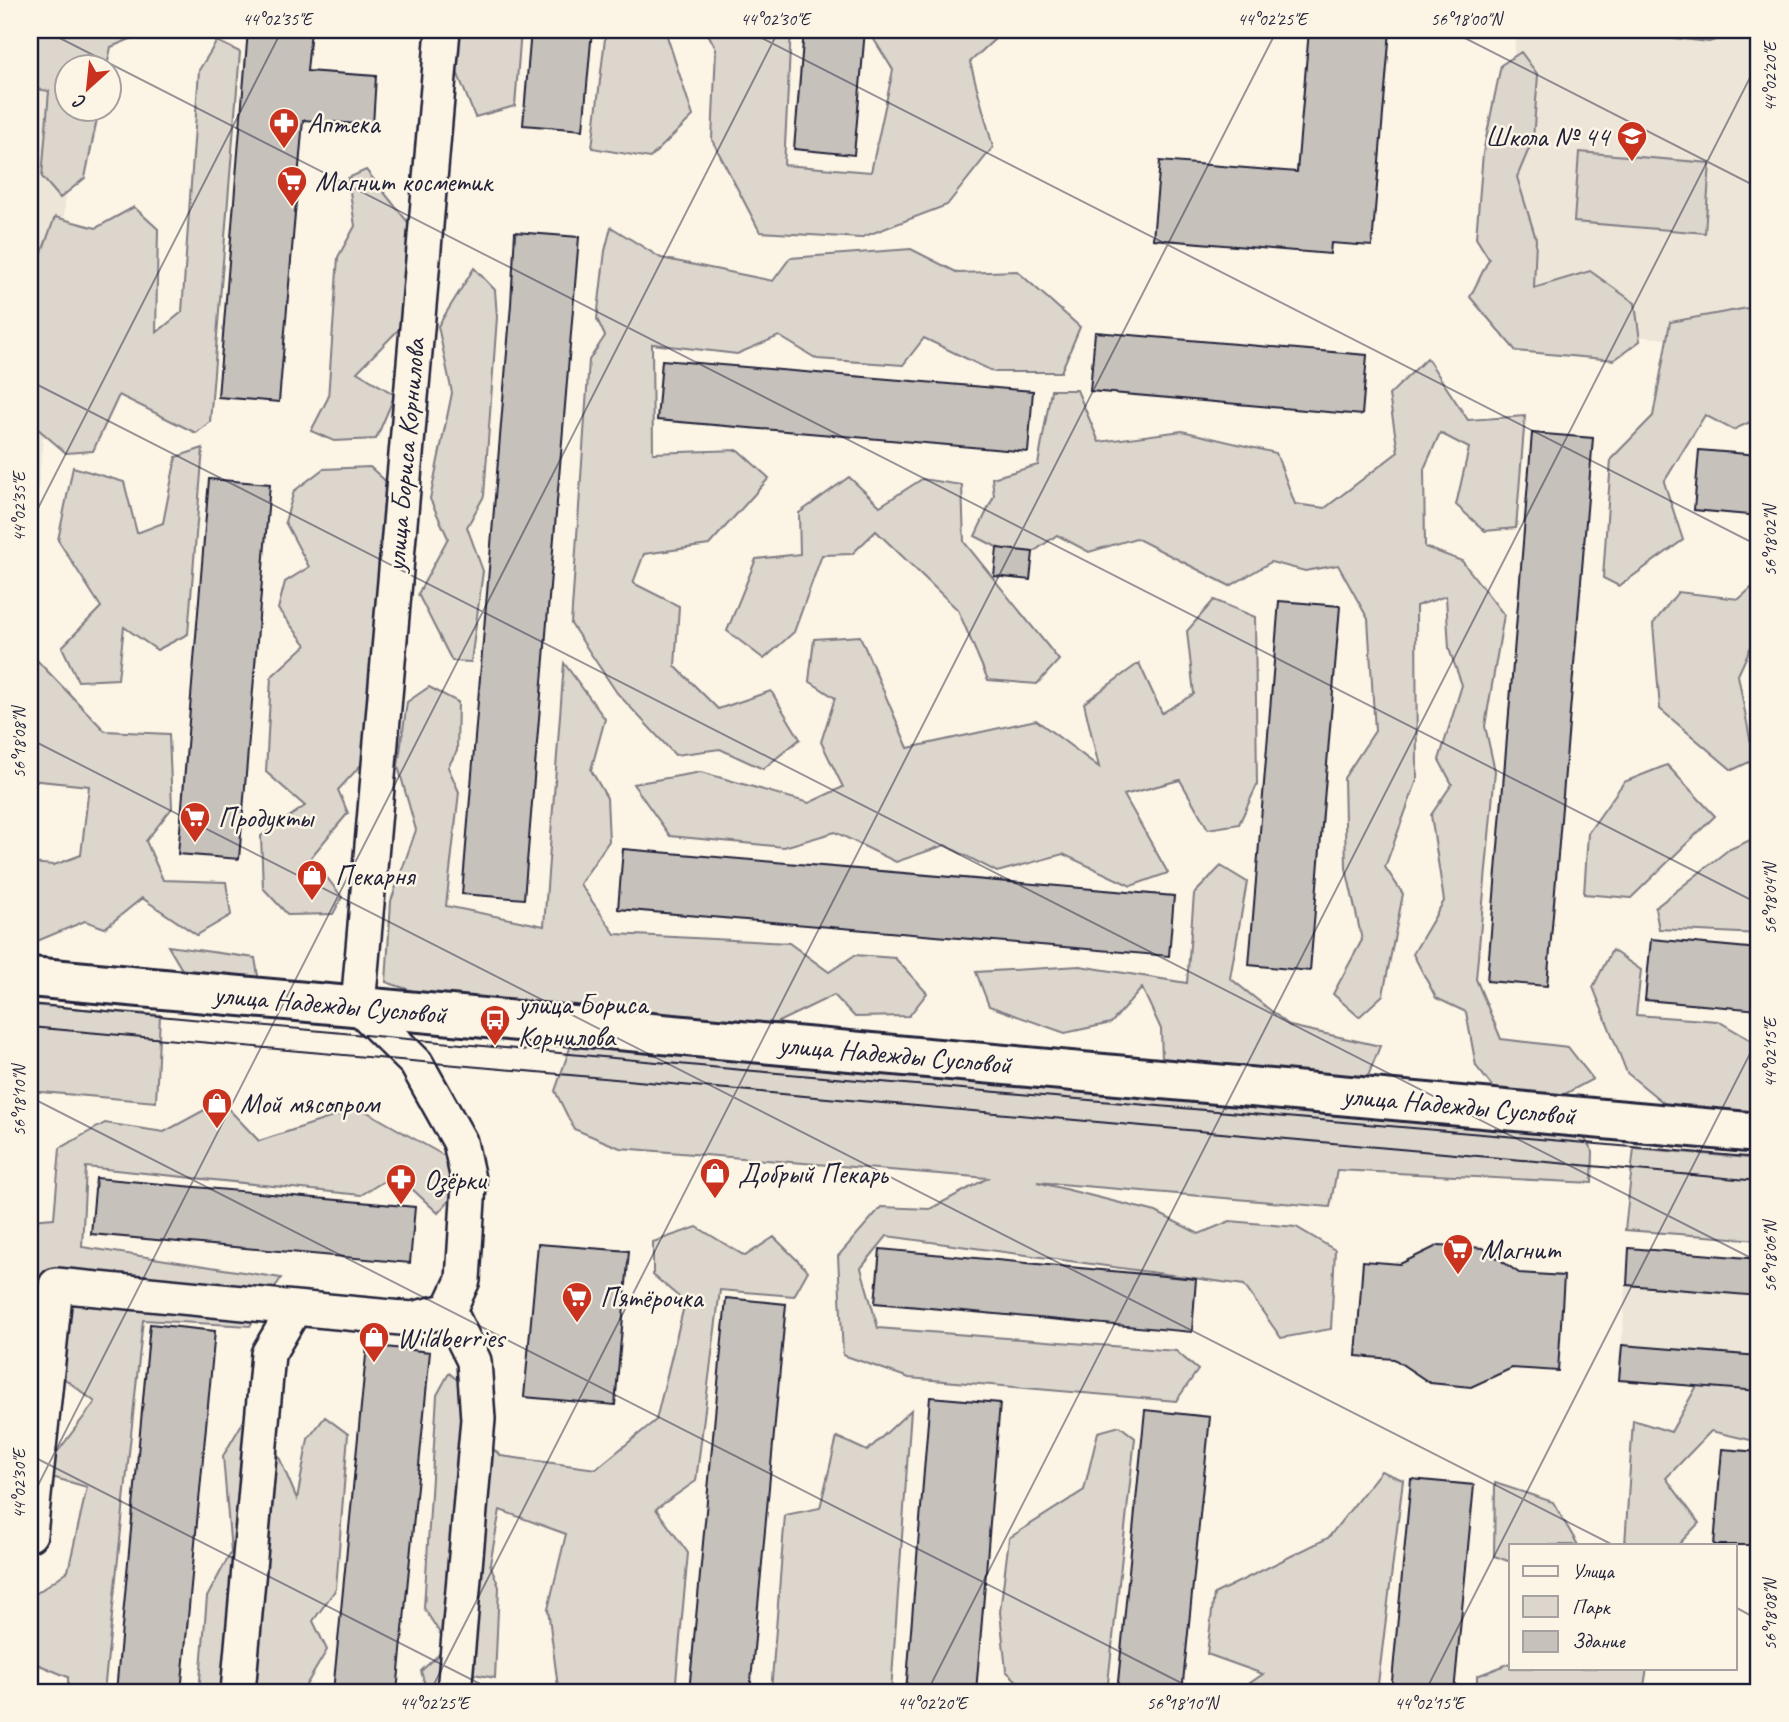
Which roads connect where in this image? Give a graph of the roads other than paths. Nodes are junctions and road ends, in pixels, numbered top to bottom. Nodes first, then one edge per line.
1 (443, 30) edge
2 (30, 977) edge
3 (358, 1006) junction
4 (1759, 1133) edge
5 (295, 1308) junction
6 (449, 1310) junction
7 (30, 1534) edge
8 (238, 1692) edge
9 (454, 1692) edge

1 - 3 street, улица Бориса Корнилова
2 - 3 main road, улица Надежды Сусловой
3 - 4 main road, улица Надежды Сусловой
3 - 6 street
5 - 6 street
5 - 7 street
5 - 8 street
6 - 9 street

